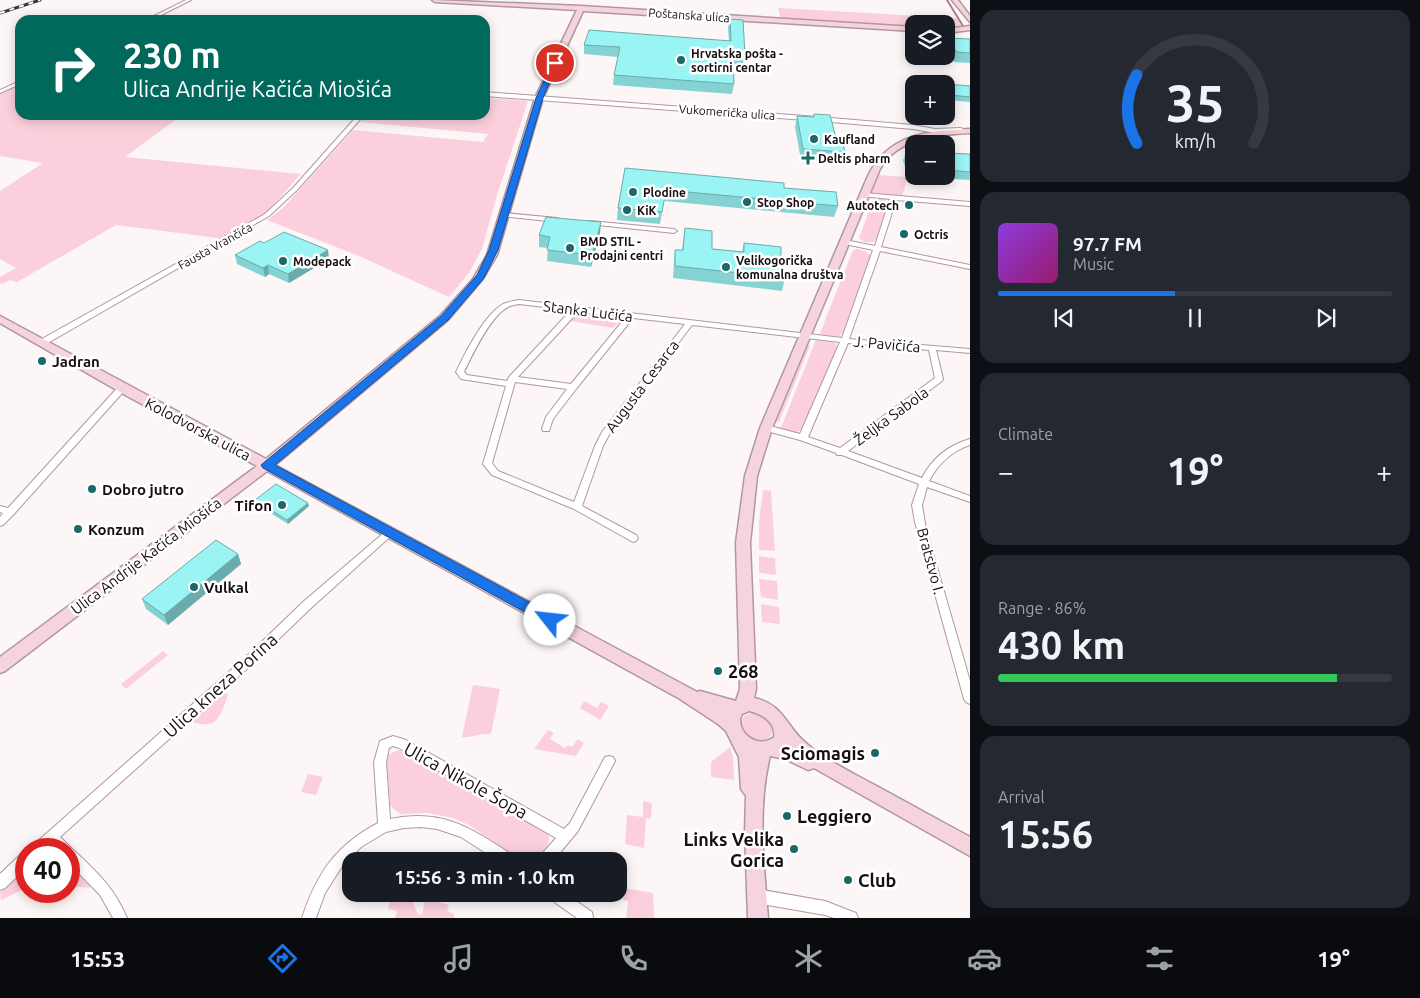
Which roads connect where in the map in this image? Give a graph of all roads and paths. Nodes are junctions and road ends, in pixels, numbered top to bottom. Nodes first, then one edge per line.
1 (189, 0) edge
2 (435, 0) edge
3 (956, 0) edge
4 (964, 0) edge
5 (581, 8) junction
6 (970, 8) edge
7 (158, 15) edge
8 (970, 19) edge
9 (970, 24) edge
10 (905, 28) edge
11 (970, 28) edge
12 (955, 30) edge
13 (955, 32) edge
14 (970, 33) edge
15 (15, 84) edge
16 (0, 92) edge
17 (490, 94) edge
18 (539, 98) junction
19 (357, 120) edge
20 (920, 128) joint
21 (969, 131) edge
22 (864, 195) junction
23 (893, 198) junction
24 (970, 204) edge
25 (504, 215) junction
26 (562, 220) edge
27 (582, 222) edge
28 (674, 231) dead end
29 (845, 242) junction
30 (876, 249) junction
31 (970, 267) edge
32 (575, 310) junction
33 (631, 316) junction
34 (0, 319) edge
35 (690, 323) junction
36 (804, 336) junction
37 (845, 340) junction
38 (43, 342) junction
39 (932, 348) junction
40 (970, 351) edge
41 (511, 381) junction
42 (122, 388) junction
43 (573, 388) junction
44 (766, 428) junction
45 (546, 429) dead end
46 (803, 438) junction
47 (970, 442) edge
48 (840, 453) junction
49 (267, 465) junction
50 (924, 482) junction
51 (970, 499) edge
52 (577, 507) junction
53 (0, 510) edge
54 (10, 512) junction
55 (0, 524) edge
56 (389, 533) junction
57 (634, 538) dead end
58 (0, 666) edge
59 (686, 694) junction
60 (970, 700) edge
61 (740, 707) junction
62 (731, 726) junction
63 (783, 730) junction
64 (741, 742) junction
65 (767, 749) junction
66 (608, 761) dead end
67 (842, 776) junction
68 (754, 825) junction
69 (384, 826) junction
70 (51, 837) edge
71 (566, 837) junction
72 (970, 847) edge
73 (495, 852) edge
74 (552, 852) edge
75 (80, 864) edge
76 (15, 869) edge
77 (0, 883) edge
78 (757, 896) junction
79 (566, 902) edge
80 (587, 917) dead end
81 (120, 918) edge
82 (309, 918) edge
83 (758, 918) edge
84 (851, 918) edge

1 - 7 street
2 - 5 main road, Poštanska ulica
3 - 8 main road
4 - 6 main road
5 - 10 main road, Poštanska ulica
5 - 18 main road, Ulica Andrije Kačića Miošića
8 - 9 main road
11 - 12 main road
13 - 14 main road
15 - 16 street
17 - 18 street, Vukomerička ulica
18 - 20 street, Vukomerička ulica
18 - 25 main road, Ulica Andrije Kačića Miošića
19 - 38 street, Fausta Vrančića
20 - 21 street, Vukomerička ulica
21 - 22 main road
22 - 23 street
22 - 29 main road
23 - 24 street
23 - 30 street
25 - 26 street
25 - 49 main road, Ulica Andrije Kačića Miošića
27 - 28 street
29 - 30 street
29 - 36 main road
30 - 31 street
30 - 37 street
32 - 33 street, Stanka Lučića
32 - 41 street
32 - 41 street, Stanka Lučića
33 - 35 street, Stanka Lučića
33 - 43 street
34 - 38 main road, Kolodvorska ulica
35 - 36 street, Stanka Lučića
35 - 52 street, Augusta Cesarca
36 - 37 street, J. Pavičića
36 - 44 main road
37 - 39 street, J. Pavičića
37 - 46 street
38 - 42 main road, Kolodvorska ulica
39 - 40 street, J. Pavičića
39 - 48 street, Željka Sabola
41 - 43 street
41 - 52 street
42 - 49 main road, Kolodvorska ulica
42 - 54 street
43 - 45 street
44 - 46 street
44 - 61 main road
46 - 48 street
47 - 50 street, Bratstvo I.
48 - 50 street
49 - 56 main road, Kolodvorska ulica
49 - 58 main road, Ulica Andrije Kačića Miošića
50 - 51 street
50 - 60 street, Bratstvo I.
52 - 57 street
53 - 54 street
54 - 55 street
56 - 59 main road, Kolodvorska ulica
56 - 70 street, Ulica kneza Porina
59 - 61 main road, Kolodvorska ulica
59 - 62 main road, Kolodvorska ulica
61 - 62 main road
61 - 63 main road
62 - 64 main road
63 - 65 main road
63 - 67 main road
64 - 65 main road
64 - 68 main road
65 - 67 main road
65 - 68 main road
66 - 71 street
67 - 72 main road
68 - 78 main road
69 - 71 street, Ulica Nikole Šopa
69 - 73 street
69 - 82 street
71 - 74 street
75 - 81 street
76 - 77 street
78 - 83 main road
78 - 84 street
79 - 80 street

